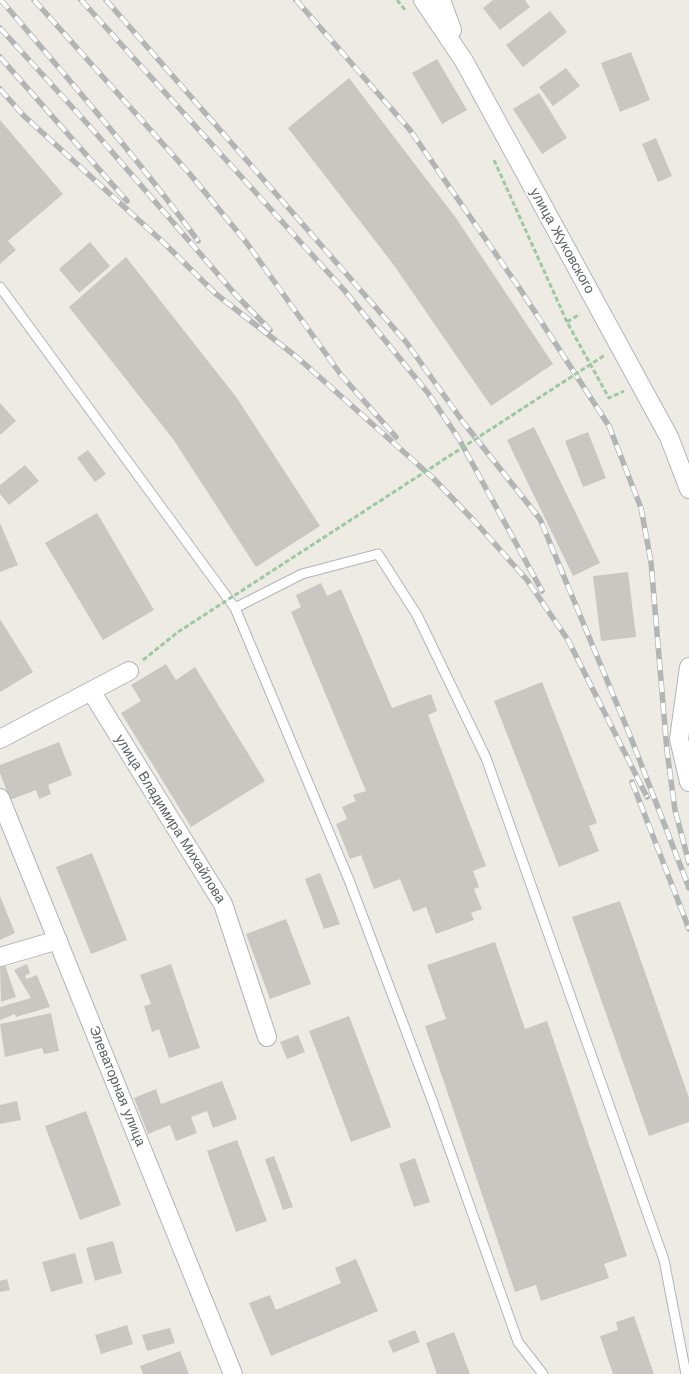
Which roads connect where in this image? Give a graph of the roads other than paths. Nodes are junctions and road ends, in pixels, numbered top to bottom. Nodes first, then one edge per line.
1 (423, 0) edge
2 (441, 0) edge
3 (464, 61) junction
4 (0, 287) edge
5 (689, 489) edge
6 (235, 608) junction
7 (689, 667) edge
8 (129, 671) road end
9 (91, 691) junction
10 (0, 739) edge
11 (689, 782) edge
12 (0, 798) edge
13 (58, 940) junction
14 (0, 957) edge
15 (267, 1037) dead end
16 (233, 1374) edge
17 (543, 1374) edge
18 (686, 1374) edge

1 - 3 street, улица Жуковского
2 - 3 street
3 - 5 street, улица Жуковского
4 - 6 lane
6 - 17 lane
6 - 18 lane
7 - 11 street
8 - 9 street
9 - 10 street
9 - 15 street, улица Владимира Михайлова
12 - 13 street, Элеваторная улица
13 - 14 street
13 - 16 street, Элеваторная улица

